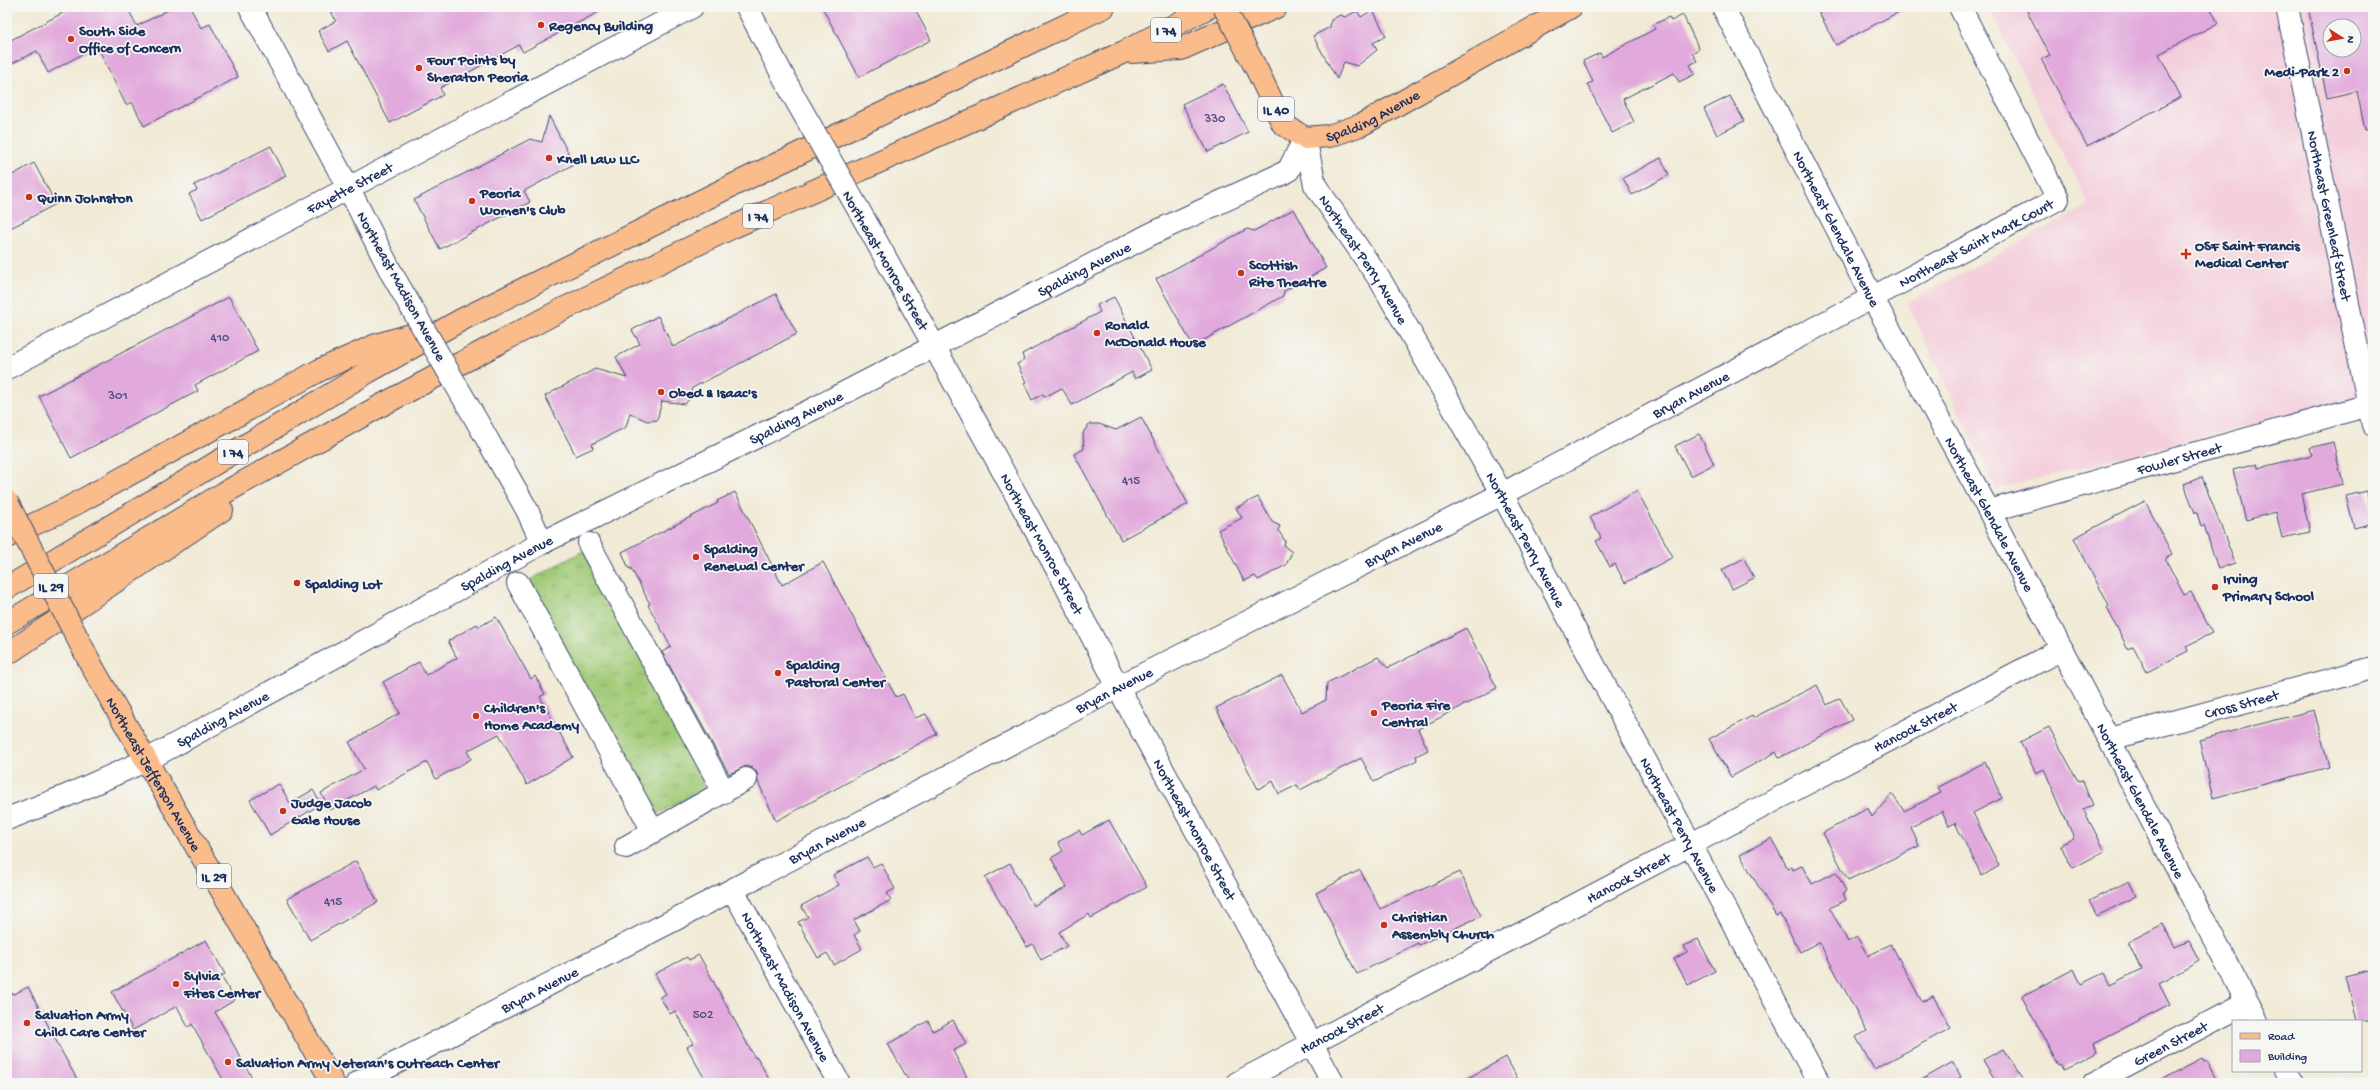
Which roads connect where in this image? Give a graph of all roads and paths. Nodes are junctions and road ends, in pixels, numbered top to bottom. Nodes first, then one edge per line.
1 (250, 7) edge
2 (692, 7) edge
3 (747, 7) edge
4 (1098, 7) edge
5 (1104, 7) edge
6 (1209, 7) edge
7 (1224, 7) edge
8 (1276, 7) edge
9 (1571, 7) edge
10 (1723, 7) edge
11 (1960, 7) edge
12 (2287, 7) edge
13 (1073, 22) junction
14 (1124, 52) junction
15 (1304, 138) junction
16 (348, 187) junction
17 (1872, 297) junction
18 (461, 320) junction
19 (934, 345) junction
20 (7, 368) edge
21 (400, 395) junction
22 (2371, 415) edge
23 (1502, 494) junction
24 (7, 502) edge
25 (1989, 511) junction
26 (7, 537) edge
27 (542, 543) junction
28 (589, 544) dead end
29 (518, 582) dead end
30 (7, 588) edge
31 (7, 624) edge
32 (2062, 649) junction
33 (7, 654) edge
34 (2373, 668) edge
35 (1118, 687) junction
36 (2110, 739) junction
37 (147, 760) junction
38 (746, 779) dead end
39 (724, 792) junction
40 (7, 819) edge
41 (653, 831) junction
42 (1689, 844) junction
43 (626, 847) dead end
44 (733, 890) junction
45 (2252, 1012) edge
46 (2234, 1020) edge
47 (2232, 1021) edge
48 (1312, 1044) junction
49 (2286, 1072) edge
50 (333, 1083) edge
51 (357, 1083) edge
52 (839, 1083) edge
53 (1237, 1083) edge
54 (1333, 1083) edge
55 (1819, 1083) edge
56 (2094, 1083) edge
57 (2292, 1083) edge

1 - 16 street, Northeast Madison Avenue
2 - 16 street, Fayette Street
3 - 19 street, Northeast Monroe Street, bridge
4 - 13 main road
5 - 13 main road, I 74
6 - 14 main road, I 74
7 - 15 main road, IL 40, bridge
8 - 14 main road
9 - 15 main road, Spalding Avenue / IL 40
10 - 17 street, Northeast Glendale Avenue
11 - 17 street, Northeast Saint Mark Court
12 - 22 street, Northeast Greenleaf Street
13 - 18 main road, I 74
14 - 21 main road, I 74
15 - 19 street, Spalding Avenue
15 - 23 street, Northeast Perry Avenue
16 - 20 street, Fayette Street
16 - 27 street, Northeast Madison Avenue, bridge
17 - 23 street, Bryan Avenue
17 - 25 street, Northeast Glendale Avenue
18 - 26 main road
18 - 30 main road, I 74
19 - 27 street, Spalding Avenue
19 - 35 street, Northeast Monroe Street
21 - 31 main road, I 74
21 - 33 main road
22 - 25 street, Fowler Street
23 - 35 street, Bryan Avenue
23 - 42 street, Northeast Perry Avenue
24 - 37 main road, Northeast Jefferson Avenue / IL 29, bridge
25 - 32 street, Northeast Glendale Avenue
27 - 37 street, Spalding Avenue
28 - 39 street
29 - 41 street
32 - 36 street, Northeast Glendale Avenue
32 - 42 street, Hancock Street
34 - 36 street, Cross Street
35 - 44 street, Bryan Avenue
35 - 48 street, Northeast Monroe Street
36 - 45 street, Northeast Glendale Avenue
37 - 40 street, Spalding Avenue
37 - 50 main road, Northeast Jefferson Avenue / IL 29
38 - 39 street
39 - 41 street
41 - 43 street
42 - 48 street, Hancock Street
42 - 55 street, Northeast Perry Avenue
44 - 51 street, Bryan Avenue
44 - 52 street, Northeast Madison Avenue
45 - 46 street, Green Street
47 - 56 street, Green Street
48 - 53 street, Hancock Street
48 - 54 street, Northeast Monroe Street
49 - 57 street

